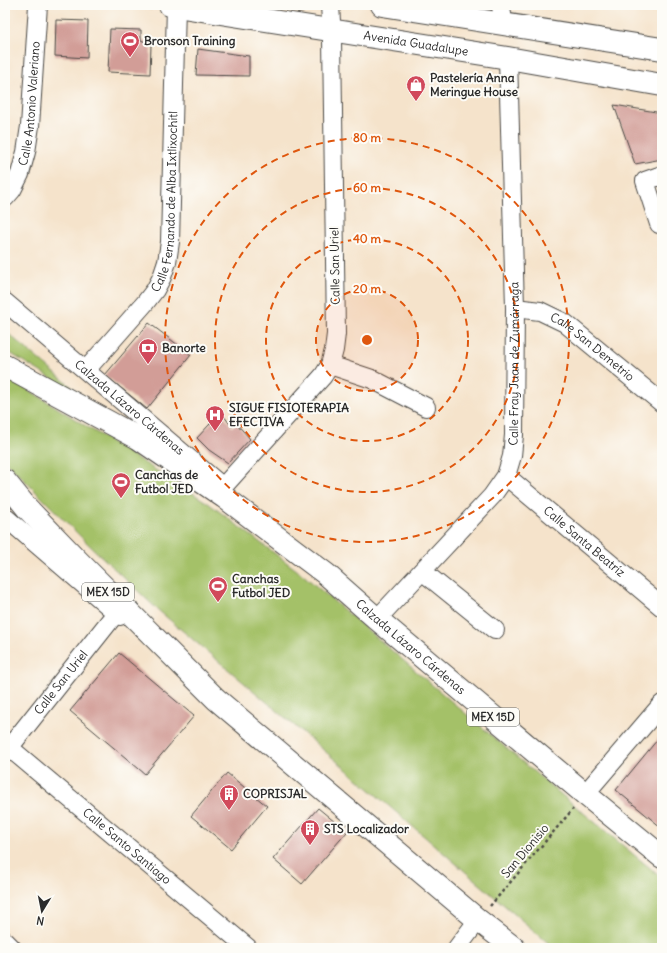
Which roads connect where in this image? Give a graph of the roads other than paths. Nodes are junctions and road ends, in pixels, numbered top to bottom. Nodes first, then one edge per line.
1 (38, 5) edge
2 (173, 5) edge
3 (330, 5) edge
4 (382, 5) edge
5 (502, 14) edge
6 (332, 31) junction
7 (662, 49) edge
8 (508, 58) junction
9 (662, 85) edge
10 (662, 176) edge
11 (5, 198) edge
12 (659, 224) dead end
13 (5, 302) edge
14 (515, 308) junction
15 (330, 365) junction
16 (5, 366) edge
17 (86, 370) junction
18 (662, 403) edge
19 (426, 407) dead end
20 (506, 476) junction
21 (5, 481) edge
22 (223, 487) junction
23 (5, 517) edge
24 (422, 571) junction
25 (326, 574) junction
26 (662, 607) edge
27 (116, 613) junction
28 (377, 619) junction
29 (495, 630) dead end
30 (216, 699) junction
31 (662, 704) edge
32 (6, 748) edge
33 (585, 794) junction
34 (662, 857) edge
35 (478, 920) junction
36 (5, 941) edge
37 (12, 948) edge
38 (248, 948) edge
39 (456, 948) edge
40 (514, 948) edge

1 - 11 street, Calle Antonio Valeriano
2 - 6 main road, Avenida Guadalupe
2 - 17 street, Calle Fernando de Alba Ixtlixochitl
3 - 6 street, Calle San Uriel
4 - 5 main road
5 - 7 main road
6 - 8 main road, Avenida Guadalupe
6 - 15 street, Calle San Uriel
8 - 9 main road, Avenida Guadalupe
8 - 14 street, Calle Fray Juan de Zumárraga
10 - 12 street
13 - 17 street, Calzada Lázaro Cárdenas
14 - 18 street, Calle San Demetrio
14 - 20 street, Calle Fray Juan de Zumárraga
15 - 19 street
15 - 22 street, Calle San Uriel
16 - 25 main road, Calzada Lázaro Cárdenas / MEX 15D
17 - 22 street, Calzada Lázaro Cárdenas
20 - 24 street, Calle Fray Juan de Zumárraga
20 - 26 street, Calle Santa Beatríz
21 - 30 main road, MEX 15D
22 - 25 street, Calzada Lázaro Cárdenas
23 - 27 street
24 - 28 street, Calle Fray Juan de Zumárraga
24 - 29 street
25 - 28 main road, Calzada Lázaro Cárdenas / MEX 15D
27 - 30 street
27 - 32 street, Calle San Uriel
28 - 33 main road, Calzada Lázaro Cárdenas / MEX 15D
30 - 35 main road, MEX 15D
31 - 33 street
32 - 38 street, Calle Santo Santiago
33 - 34 main road, Calzada Lázaro Cárdenas / MEX 15D
35 - 39 street
35 - 40 main road, MEX 15D
36 - 37 street

